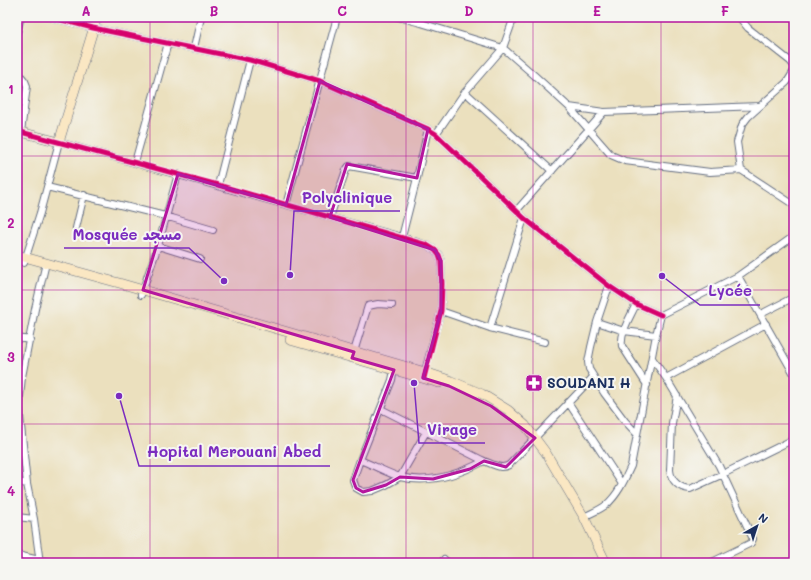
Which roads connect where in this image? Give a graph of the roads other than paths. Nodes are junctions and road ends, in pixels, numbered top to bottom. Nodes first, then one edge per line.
1 (21, 17) edge
2 (50, 17) edge
3 (97, 17) edge
4 (201, 17) edge
5 (338, 17) edge
6 (398, 17) edge
7 (514, 17) edge
8 (739, 17) edge
9 (93, 28) junction
10 (17, 32) edge
11 (168, 43) junction
12 (194, 48) junction
13 (503, 48) junction
14 (250, 60) junction
15 (794, 66) edge
16 (17, 71) edge
17 (794, 71) edge
18 (320, 82) junction
19 (465, 92) junction
20 (759, 106) junction
21 (569, 107) junction
22 (604, 112) junction
23 (428, 129) junction
24 (589, 129) junction
25 (19, 132) edge
26 (436, 134) junction
27 (58, 142) junction
28 (135, 162) junction
29 (741, 170) junction
30 (552, 171) junction
31 (178, 174) junction
32 (417, 178) junction
33 (218, 185) junction
34 (47, 187) junction
35 (84, 196) junction
36 (286, 205) junction
37 (794, 205) edge
38 (517, 210) junction
39 (165, 216) junction
40 (330, 217) junction
41 (524, 218) junction
42 (76, 228) dead end
43 (213, 230) dead end
44 (794, 236) edge
45 (402, 237) junction
46 (158, 246) junction
47 (21, 259) edge
48 (200, 259) dead end
49 (45, 266) junction
50 (738, 276) junction
51 (610, 286) junction
52 (142, 292) junction
53 (794, 297) edge
54 (636, 304) junction
55 (392, 305) dead end
56 (441, 312) junction
57 (761, 314) junction
58 (661, 315) junction
59 (597, 322) junction
60 (766, 324) junction
61 (490, 328) junction
62 (624, 330) junction
63 (656, 335) junction
64 (17, 338) edge
65 (30, 340) junction
66 (545, 342) dead end
67 (353, 355) junction
68 (652, 358) junction
69 (394, 370) junction
70 (794, 374) edge
71 (424, 375) junction
72 (593, 377) junction
73 (666, 378) junction
74 (647, 385) junction
75 (677, 396) junction
76 (568, 402) junction
77 (18, 406) edge
78 (381, 409) junction
79 (426, 432) junction
80 (532, 434) junction
81 (637, 434) junction
82 (794, 439) edge
83 (20, 448) edge
84 (360, 460) junction
85 (484, 461) junction
86 (724, 474) junction
87 (400, 477) junction
88 (17, 482) edge
89 (27, 484) junction
90 (622, 484) junction
91 (17, 517) edge
92 (584, 517) junction
93 (34, 519) junction
94 (17, 555) edge
95 (40, 561) edge
96 (53, 563) edge
97 (606, 563) edge
98 (710, 563) edge

1 - 10 street
2 - 9 street
3 - 9 main road
4 - 12 street
5 - 18 street
6 - 13 street
7 - 13 street
8 - 15 street
9 - 11 street
9 - 27 main road
11 - 12 street
11 - 28 street
12 - 14 street
13 - 19 street
13 - 21 street
14 - 18 street
14 - 33 street
16 - 25 street
17 - 20 street
18 - 23 street
18 - 36 street
19 - 26 street
19 - 30 street
20 - 22 street
20 - 29 street
21 - 22 street
21 - 24 street
22 - 24 street
23 - 26 street
23 - 32 street
24 - 29 street
24 - 30 street
25 - 27 main road
26 - 38 street
27 - 28 street
27 - 34 street
28 - 31 street
29 - 37 street
30 - 38 street
31 - 33 street
31 - 39 street
32 - 40 street
32 - 45 street
33 - 36 street
34 - 35 street
34 - 47 street
35 - 39 street
35 - 42 street
36 - 40 street
38 - 41 street
39 - 43 street
39 - 46 street
40 - 45 street
41 - 51 street
41 - 61 street
44 - 50 street
45 - 56 street
46 - 48 street
46 - 52 street
47 - 49 main road
49 - 52 main road
49 - 65 street
50 - 57 street
50 - 58 street
51 - 54 street
51 - 59 street
52 - 67 main road
53 - 57 street
54 - 58 street
54 - 62 street
55 - 67 street
56 - 61 street
56 - 71 street
57 - 60 street
58 - 63 street
59 - 62 street
59 - 72 street
60 - 70 street
60 - 73 street
61 - 66 street
62 - 63 street
62 - 74 street
63 - 68 street
64 - 65 street
65 - 77 street
67 - 69 main road
67 - 71 main road
68 - 73 street
68 - 74 street
69 - 71 main road
69 - 78 street
71 - 80 main road
72 - 76 street
72 - 81 street
73 - 75 street
74 - 81 street
75 - 86 street
75 - 86 street
76 - 80 street
76 - 90 street
77 - 83 street
78 - 79 street
78 - 84 street
79 - 85 street
79 - 87 street
80 - 85 street
80 - 92 main road
81 - 90 street
82 - 86 street
83 - 89 street
84 - 87 street
84 - 87 street
85 - 87 street
86 - 98 street
88 - 89 street
89 - 93 street
90 - 92 street
91 - 93 street
92 - 97 main road
93 - 95 street
94 - 95 street
95 - 96 street

